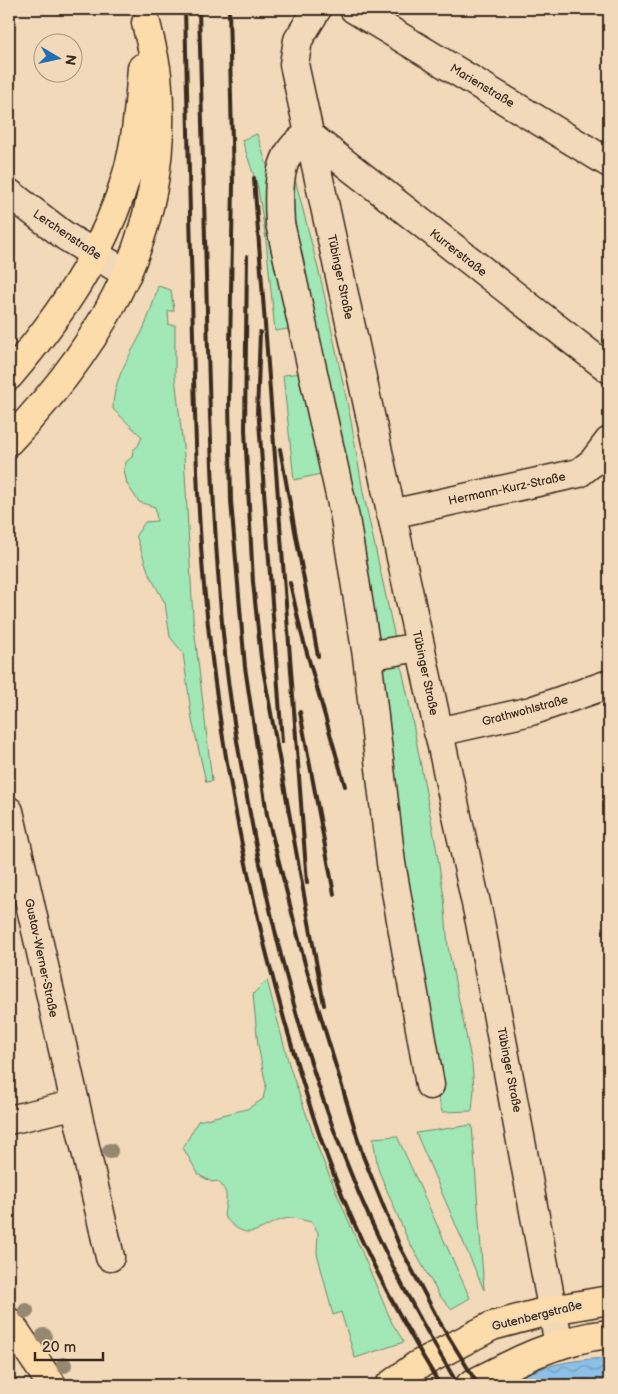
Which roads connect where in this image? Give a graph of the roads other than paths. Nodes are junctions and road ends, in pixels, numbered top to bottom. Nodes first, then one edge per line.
1 (316, 9) edge
2 (354, 9) edge
3 (146, 16) edge
4 (309, 135) junction
5 (609, 163) edge
6 (9, 193) edge
7 (95, 255) junction
8 (127, 274) junction
9 (609, 369) edge
10 (9, 376) edge
11 (609, 440) edge
12 (9, 441) edge
13 (391, 514) junction
14 (419, 646) junction
15 (367, 656) junction
16 (609, 684) edge
17 (438, 732) junction
18 (9, 811) edge
19 (430, 1085) dead end
20 (74, 1105) junction
21 (9, 1120) edge
22 (110, 1257) dead end
23 (609, 1300) edge
24 (552, 1310) junction
25 (9, 1322) edge
26 (609, 1334) edge
27 (559, 1344) junction
28 (52, 1385) edge
29 (390, 1385) edge
30 (470, 1385) edge

1 - 4 street, Tübinger Straße
2 - 5 street, Marienstraße
3 - 7 main road
3 - 8 main road
4 - 9 street, Kurrerstraße
4 - 13 street, Tübinger Straße
4 - 15 street
6 - 7 street, Lerchenstraße
7 - 8 street, Lerchenstraße
7 - 10 main road
8 - 12 main road
11 - 13 street, Hermann-Kurz-Straße
13 - 14 street, Tübinger Straße
14 - 15 street
14 - 17 street, Tübinger Straße
15 - 19 street
16 - 17 street, Grathwohlstraße
17 - 24 street, Tübinger Straße
18 - 20 street, Gustav-Werner-Straße
20 - 21 street
20 - 22 street, Gustav-Werner-Straße
23 - 24 main road, Gutenbergstraße
24 - 27 street, Tübinger Straße
24 - 29 main road, Gutenbergstraße
25 - 28 main road
26 - 27 main road
27 - 30 main road

